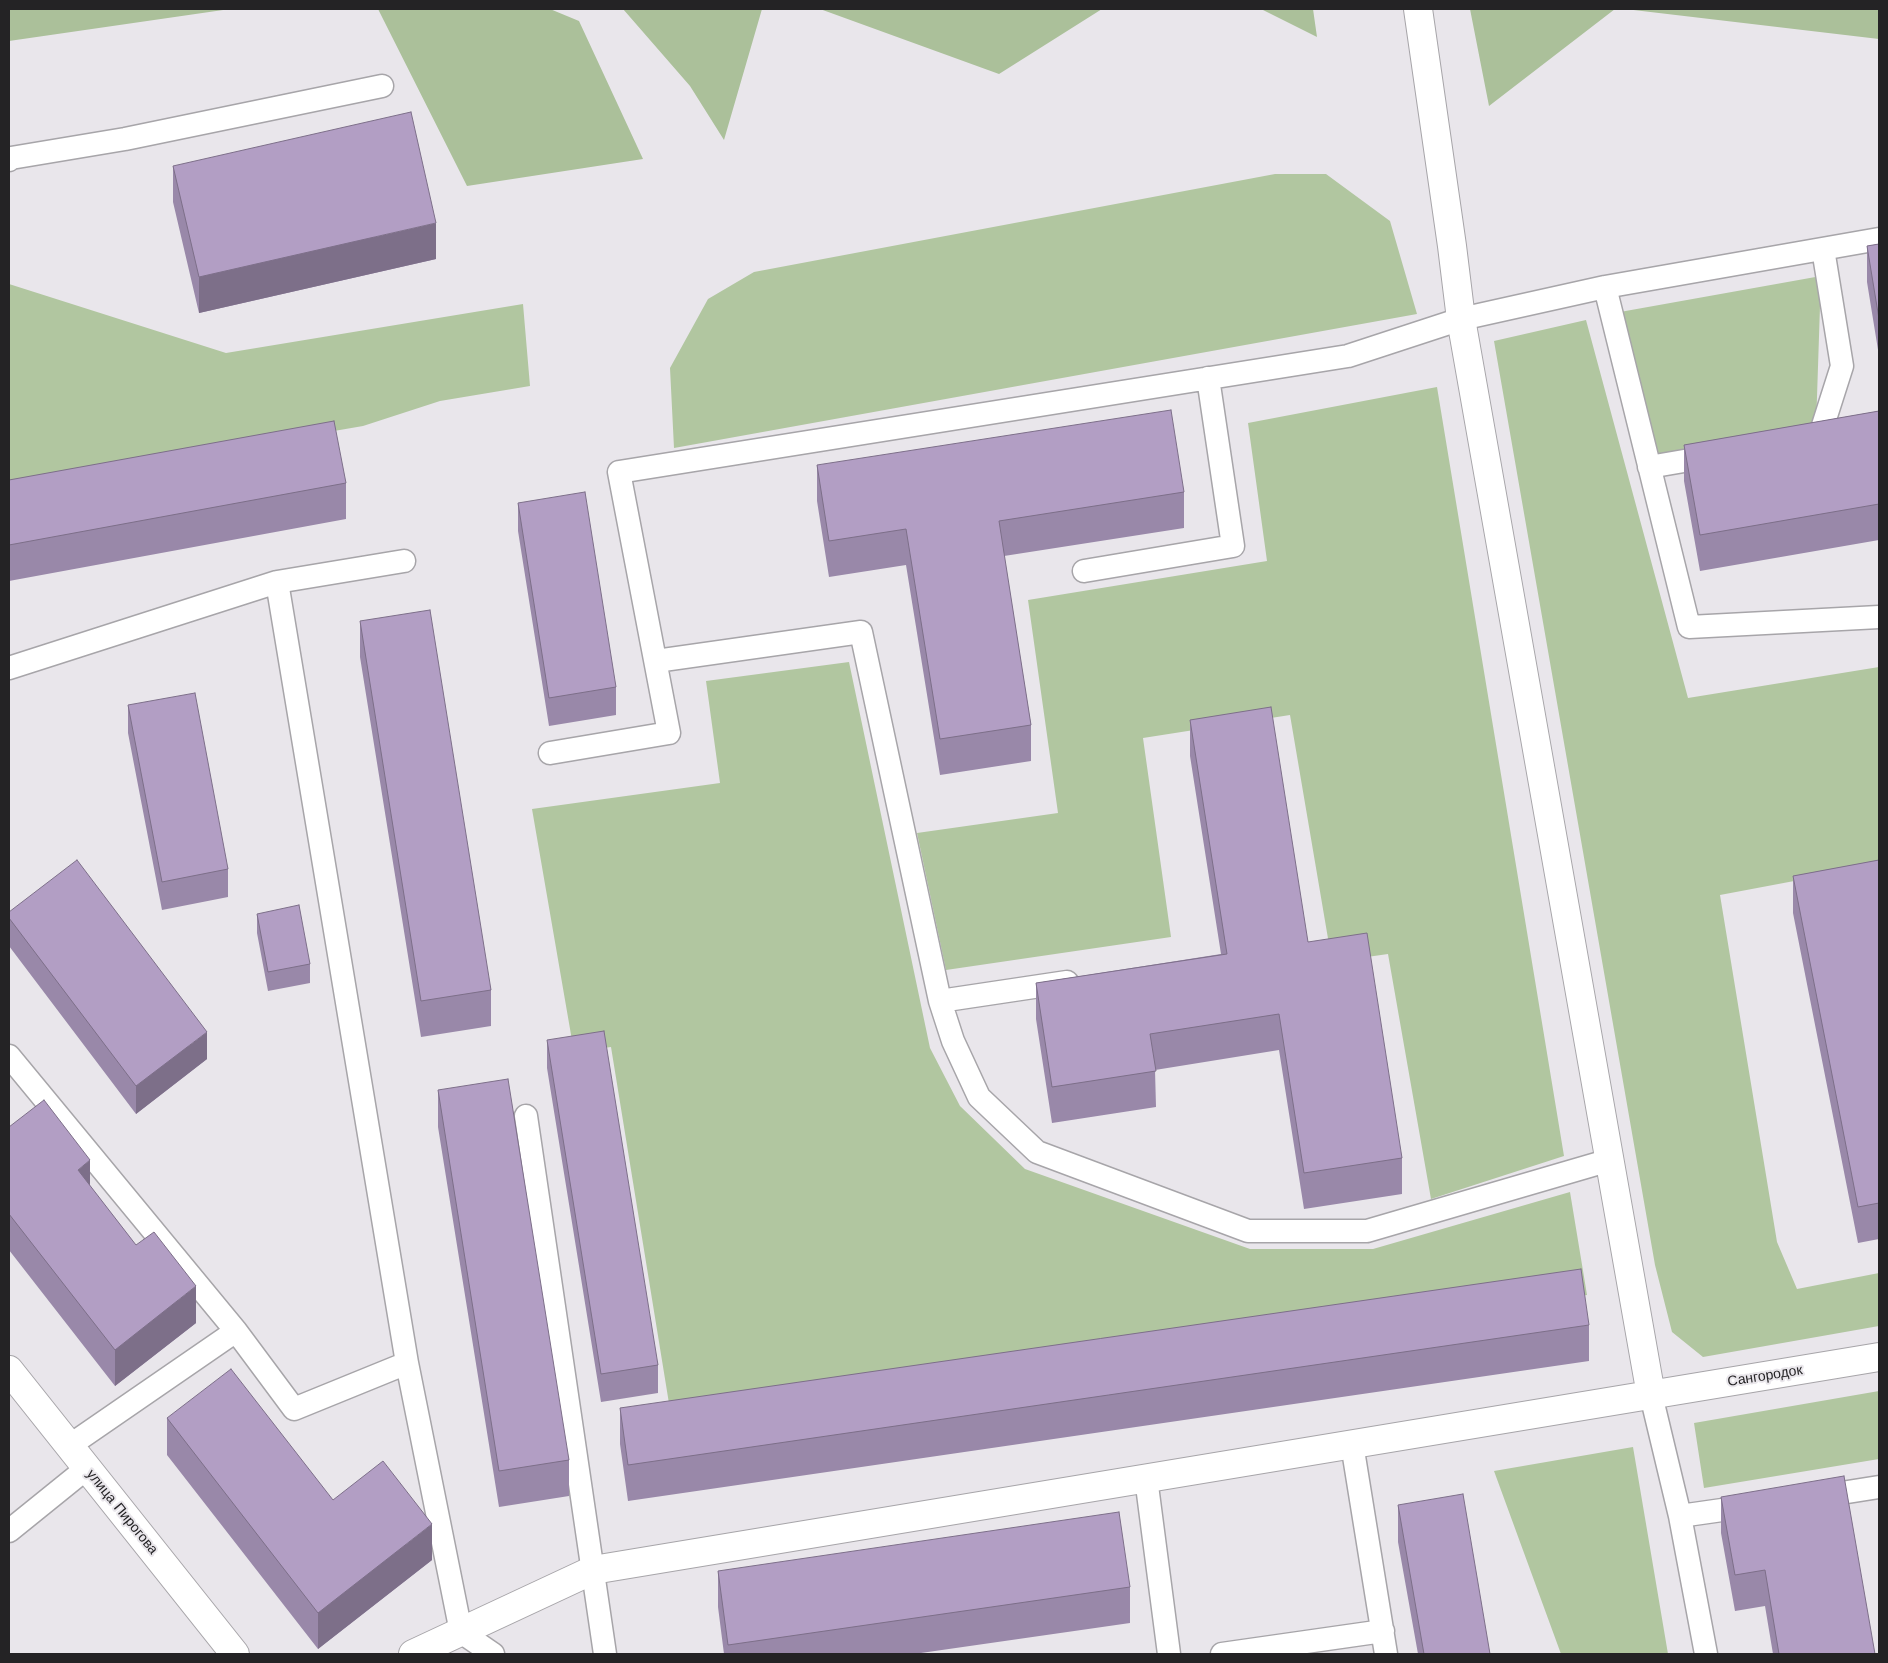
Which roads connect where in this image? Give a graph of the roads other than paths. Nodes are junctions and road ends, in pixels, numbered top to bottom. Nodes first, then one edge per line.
1 (1418, 9) edge
2 (382, 86) dead end
3 (9, 160) edge
4 (1879, 239) edge
5 (1823, 249) junction
6 (1605, 288) junction
7 (1461, 319) junction
8 (1208, 378) junction
9 (1791, 443) edge
10 (1734, 452) edge
11 (1649, 467) junction
12 (404, 561) dead end
13 (1084, 571) dead end
14 (277, 582) junction
15 (1879, 617) edge
16 (656, 661) junction
17 (9, 668) edge
18 (550, 753) dead end
19 (1085, 979) edge
20 (940, 1001) junction
21 (13, 1070) edge
22 (526, 1116) dead end
23 (1610, 1160) junction
24 (236, 1331) junction
25 (1879, 1357) edge
26 (407, 1363) junction
27 (9, 1370) edge
28 (1651, 1395) junction
29 (1352, 1444) junction
30 (69, 1446) junction
31 (87, 1468) junction
32 (1146, 1478) junction
33 (1879, 1487) edge
34 (1680, 1516) junction
35 (9, 1531) edge
36 (593, 1570) junction
37 (1383, 1631) junction
38 (462, 1632) junction
39 (235, 1654) edge
40 (413, 1654) edge
41 (493, 1654) edge
42 (605, 1654) edge
43 (1169, 1654) edge
44 (1222, 1654) edge
45 (1386, 1654) edge
46 (1706, 1654) edge

1 - 7 street
2 - 3 lane
4 - 5 lane
5 - 6 lane
5 - 9 lane
6 - 7 lane
6 - 11 lane
7 - 8 lane
7 - 23 street
8 - 13 lane
8 - 16 lane
10 - 11 lane
11 - 15 lane
12 - 14 lane
14 - 17 lane
14 - 26 lane
16 - 18 lane
16 - 20 lane
19 - 20 lane
20 - 23 lane
21 - 24 lane
22 - 36 lane
23 - 28 street
24 - 26 lane
24 - 30 lane
25 - 28 street, Сангородок
26 - 38 lane
27 - 30 street, улица Пирогова
28 - 29 street, Сангородок
28 - 34 lane
29 - 32 street, Сангородок
29 - 37 lane
30 - 31 street, улица Пирогова
31 - 35 lane
31 - 39 street, улица Пирогова
32 - 36 street, Сангородок
32 - 43 lane
33 - 34 lane
34 - 46 lane
36 - 38 street, Сангородок
36 - 42 lane
37 - 44 lane
37 - 45 lane
38 - 40 street, Сангородок
38 - 41 lane

